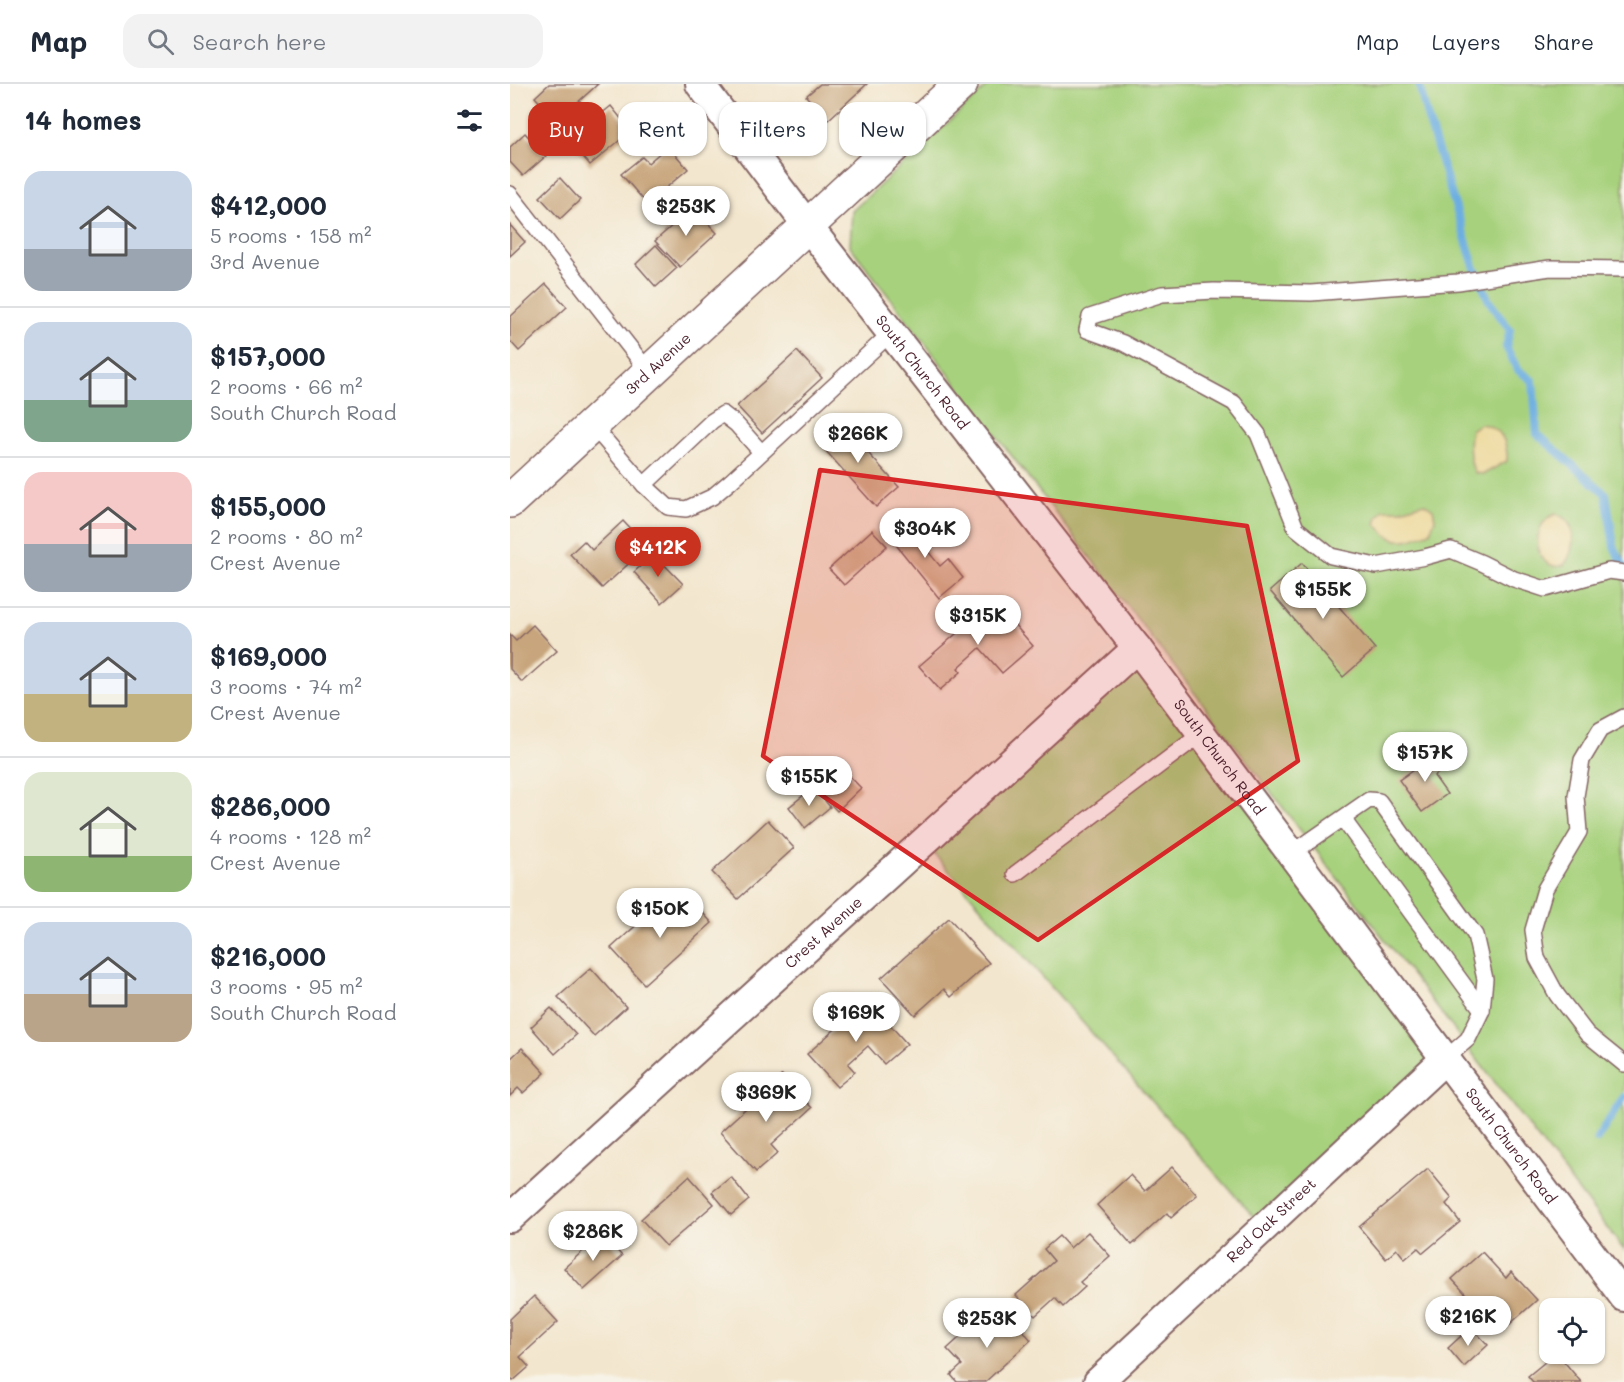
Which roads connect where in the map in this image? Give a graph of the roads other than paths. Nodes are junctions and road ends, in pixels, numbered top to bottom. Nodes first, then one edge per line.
1 (700, 84) edge
2 (961, 84) edge
3 (510, 194) edge
4 (807, 225) junction
5 (1624, 269) edge
6 (891, 333) junction
7 (650, 372) junction
8 (592, 425) junction
9 (761, 452) junction
10 (644, 485) junction
11 (510, 501) edge
12 (1616, 572) edge
13 (1137, 648) junction
14 (1624, 717) edge
15 (1201, 734) junction
16 (1343, 819) junction
17 (1291, 854) junction
18 (1015, 874) dead end
19 (1482, 1010) junction
20 (1445, 1059) junction
21 (1624, 1064) edge
22 (510, 1218) edge
23 (1624, 1297) edge
24 (1098, 1382) edge

1 - 4 street, South Church Road
2 - 4 street, 3rd Avenue
3 - 7 lane
4 - 6 street, South Church Road
4 - 7 street, 3rd Avenue
5 - 12 lane
6 - 9 lane
6 - 13 street, South Church Road
7 - 8 street, 3rd Avenue
8 - 10 lane
8 - 11 street, 3rd Avenue
9 - 10 lane
9 - 10 lane
13 - 15 street, South Church Road
13 - 22 street, Crest Avenue
14 - 21 lane
15 - 17 street, South Church Road
15 - 18 lane
16 - 17 lane
16 - 19 lane
16 - 19 lane
17 - 20 street, South Church Road
19 - 20 lane
20 - 23 street, South Church Road
20 - 24 street, Red Oak Street

